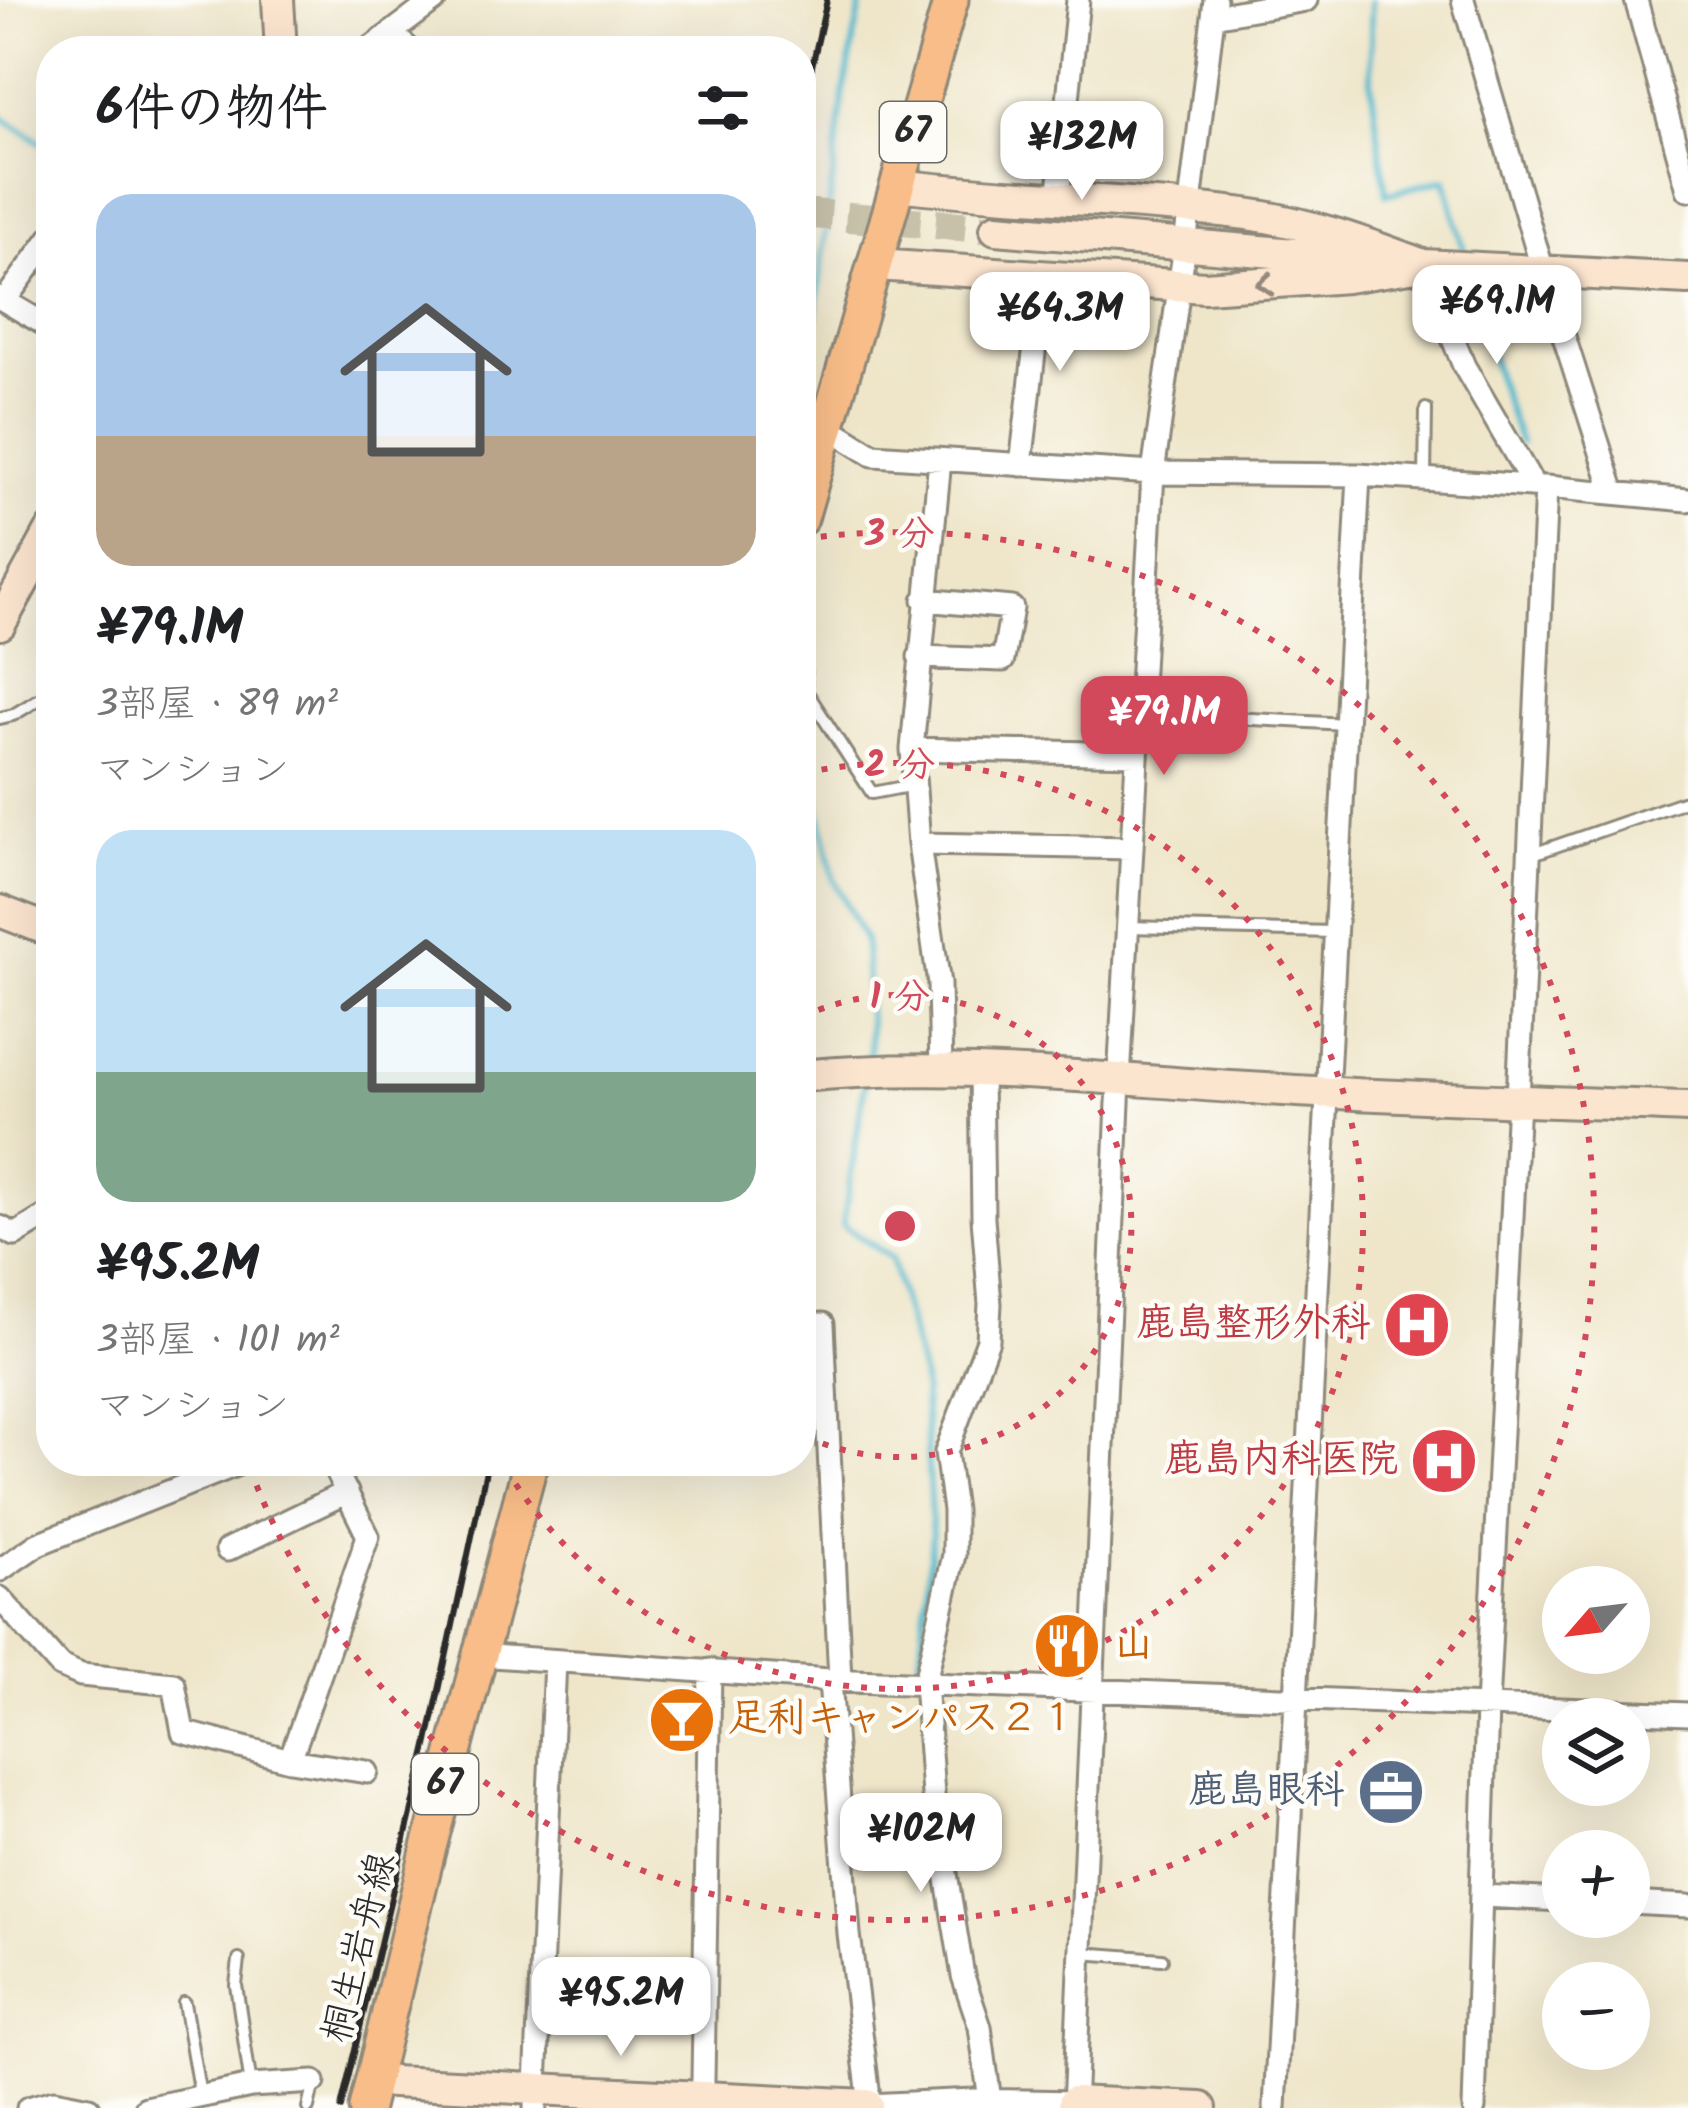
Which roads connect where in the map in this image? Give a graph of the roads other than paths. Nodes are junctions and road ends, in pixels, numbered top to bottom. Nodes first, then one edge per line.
1 (278, 0) edge
2 (435, 0) edge
3 (951, 0) edge
4 (1078, 0) edge
5 (1306, 0) edge
6 (1463, 0) edge
7 (1636, 0) edge
8 (1214, 8) edge
9 (392, 33) junction
10 (280, 36) edge
11 (388, 36) edge
12 (395, 36) edge
13 (1687, 183) edge
14 (898, 185) junction
15 (1058, 200) junction
16 (1189, 209) junction
17 (996, 229) tunnel mouth
18 (1185, 245) junction
19 (36, 256) edge
20 (876, 265) junction
21 (1423, 265) junction
22 (1543, 271) junction
23 (1043, 276) junction
24 (1688, 279) edge
25 (1178, 286) junction
26 (3, 299) edge
27 (36, 319) edge
28 (1426, 409) dead end
29 (828, 427) junction
30 (940, 460) junction
31 (1022, 465) junction
32 (816, 467) edge
33 (1153, 472) junction
34 (1359, 476) junction
35 (1425, 480) junction
36 (1540, 487) junction
37 (1614, 493) junction
38 (1688, 500) edge
39 (36, 558) edge
40 (924, 600) junction
41 (0, 624) edge
42 (920, 657) junction
43 (36, 701) edge
44 (816, 706) edge
45 (1139, 713) junction
46 (0, 718) edge
47 (1346, 724) junction
48 (912, 749) junction
49 (1137, 754) junction
50 (914, 785) junction
51 (1688, 800) edge
52 (919, 844) junction
53 (1132, 848) junction
54 (1530, 855) junction
55 (0, 911) edge
56 (36, 925) edge
57 (1127, 927) junction
58 (1336, 932) junction
59 (941, 1070) junction
60 (981, 1071) junction
61 (816, 1075) edge
62 (1119, 1080) junction
63 (1328, 1094) junction
64 (1519, 1100) junction
65 (1688, 1107) edge
66 (36, 1222) edge
67 (0, 1227) edge
68 (816, 1324) edge
69 (208, 1476) edge
70 (338, 1476) edge
71 (527, 1476) edge
72 (346, 1492) junction
73 (227, 1550) dead end
74 (0, 1570) edge
75 (0, 1598) edge
76 (478, 1655) junction
77 (556, 1661) junction
78 (710, 1670) junction
79 (835, 1680) junction
80 (925, 1682) junction
81 (1094, 1689) junction
82 (1296, 1698) junction
83 (1487, 1707) junction
84 (1688, 1714) edge
85 (290, 1760) junction
86 (368, 1772) dead end
87 (1481, 1895) junction
88 (1542, 1899) edge
89 (1650, 1904) edge
90 (1688, 1906) edge
91 (1081, 1953) junction
92 (1162, 1959) dead end
93 (239, 1960) dead end
94 (184, 2003) dead end
95 (314, 2082) joint
96 (369, 2094) edge
97 (200, 2095) junction
98 (238, 2095) edge
99 (536, 2098) edge
100 (983, 2100) junction
101 (701, 2102) edge
102 (1074, 2105) edge
103 (867, 2106) edge
104 (28, 2108) edge
105 (88, 2108) edge
106 (146, 2108) edge
107 (308, 2108) edge
108 (1201, 2108) edge
109 (1275, 2108) edge
110 (1474, 2108) edge

1 - 10 main road
2 - 9 street
3 - 14 main road, 67
4 - 15 street
5 - 8 street
6 - 22 street
7 - 13 street
8 - 16 street
9 - 11 street
9 - 12 street
14 - 15 main road
14 - 20 main road, 67
15 - 16 main road
16 - 18 street
16 - 21 main road
17 - 18 main road
18 - 21 main road
18 - 25 street
19 - 26 street
20 - 23 main road
20 - 29 main road, 67
21 - 22 main road
21 -> 25 main road
21 - 36 street
22 - 24 main road
22 - 37 street
23 - 25 main road
23 - 31 street
25 - 33 street
26 - 27 street
28 - 35 lane
29 - 30 street
29 - 32 main road, 67
30 - 31 street
30 - 40 street
31 - 33 street
33 - 34 street
33 - 45 street
34 - 35 street
34 - 47 street
35 - 36 street
36 - 37 street
36 - 54 street
37 - 38 street
39 - 41 main road
40 - 42 street
40 - 42 street
42 - 48 street
43 - 46 lane
44 - 50 lane
45 - 47 lane
45 - 49 street
47 - 58 street
48 - 49 street
48 - 50 street
49 - 53 street
50 - 52 street
51 - 54 lane
52 - 53 street
52 - 59 street
53 - 57 street
54 - 64 street
55 - 56 main road
57 - 58 lane
57 - 62 street
58 - 63 street
59 - 60 main road
59 - 61 main road
60 - 62 main road
60 - 80 street
62 - 63 main road
62 - 81 street
63 - 64 main road
63 - 82 street
64 - 65 main road
64 - 83 street
66 - 67 street
68 - 79 street
69 - 74 street
70 - 72 street
71 - 76 main road, 桐生岩舟線 / 67
72 - 73 street
72 - 85 street
75 - 85 street
76 - 77 street
76 - 96 main road, 桐生岩舟線 / 67
77 - 78 street
77 - 99 street
78 - 79 street
78 - 101 street
79 - 80 street
79 - 103 street
80 - 81 street
80 - 100 street
81 - 82 street
81 - 91 street
82 - 83 street
82 - 109 street
83 - 84 street
83 - 87 street
85 - 86 street
87 - 88 street
87 - 110 street
89 - 90 street
91 - 92 lane
91 - 102 street
93 - 98 lane
94 - 97 lane
95 - 98 street
95 - 107 lane
96 - 99 main road
97 - 98 street
97 - 106 street
99 - 101 main road
100 - 102 street
100 - 103 street
101 - 103 main road
102 - 108 main road
104 - 105 street

